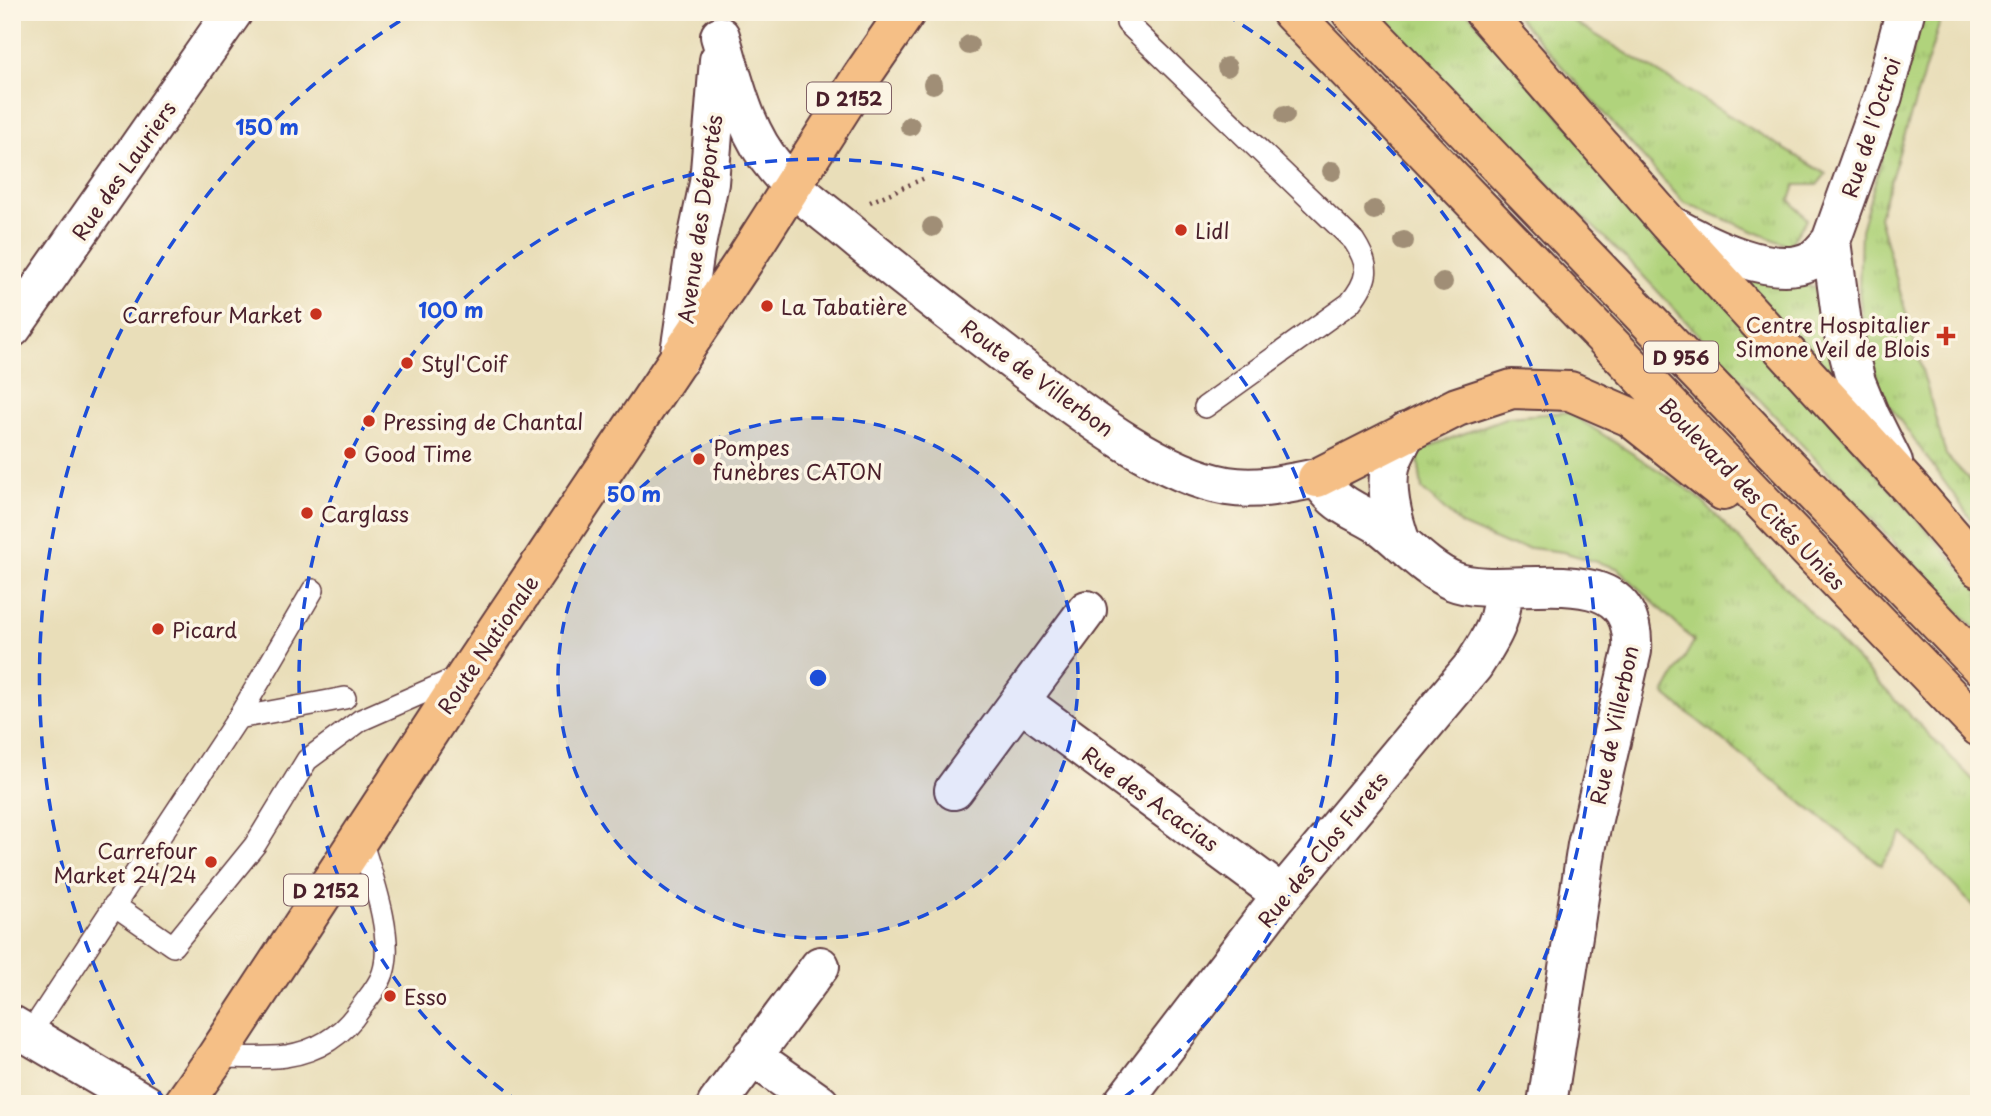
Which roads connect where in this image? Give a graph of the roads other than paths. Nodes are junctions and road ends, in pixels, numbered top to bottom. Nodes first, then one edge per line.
1 (233, 12) edge
2 (906, 12) edge
3 (1291, 12) edge
4 (1351, 12) edge
5 (1484, 12) edge
6 (1906, 12) edge
7 (1127, 23) dead end
8 (720, 24) edge
9 (793, 186) junction
10 (1668, 223) junction
11 (1832, 241) junction
12 (12, 328) edge
13 (679, 359) junction
14 (1205, 407) dead end
15 (1406, 432) junction
16 (1317, 478) junction
17 (1912, 490) junction
18 (1401, 543) junction
19 (1979, 568) edge
20 (1840, 583) junction
21 (1503, 588) junction
22 (313, 590) dead end
23 (1087, 610) dead end
24 (1979, 665) edge
25 (467, 674) junction
26 (345, 698) dead end
27 (1020, 701) junction
28 (238, 718) junction
29 (1979, 727) edge
30 (954, 790) dead end
31 (360, 837) junction
32 (1282, 895) junction
33 (114, 905) junction
34 (820, 966) dead end
35 (20, 1030) edge
36 (752, 1056) junction
37 (216, 1057) junction
38 (146, 1104) edge
39 (183, 1104) edge
40 (717, 1104) edge
41 (820, 1104) edge
42 (1122, 1104) edge
43 (1547, 1104) edge

1 - 12 street, Rue des Lauriers
2 - 9 main road, D 2152
3 - 20 main road, Boulevard des Cités Unies / D 956
4 - 24 main road, Boulevard des Cités Unies / D 956
5 - 10 main road
6 - 11 street, Rue de l'Octroi
7 - 14 lane
8 - 9 street, Avenue des Déportés
8 - 13 street, Avenue des Déportés
9 - 13 main road, Route Nationale / D 2152
9 - 16 street, Route de Villerbon
10 - 11 street
10 - 17 main road
11 - 17 street, Rue de l'Octroi
13 - 25 main road, Route Nationale / D 2152
15 - 16 main road
15 - 18 street
15 - 20 main road
16 - 18 street, Rue de Villerbon
17 - 19 main road
18 - 21 street, Rue de Villerbon
20 - 29 main road, Boulevard des Cités Unies / D 956
21 - 32 street, Rue des Clos Furets
21 - 43 street, Rue de Villerbon
22 - 28 lane
23 - 27 street
25 - 31 main road, Route Nationale / D 2152
25 - 33 lane
26 - 28 lane
27 - 30 street
27 - 32 street, Rue des Acacias
28 - 33 lane
31 - 37 main road, Route Nationale / D 2152
31 - 37 lane
32 - 42 street, Rue des Clos Furets
33 - 35 lane
34 - 36 street
35 - 38 street
36 - 40 street
36 - 41 street
37 - 39 main road, Route Nationale / D 2152

